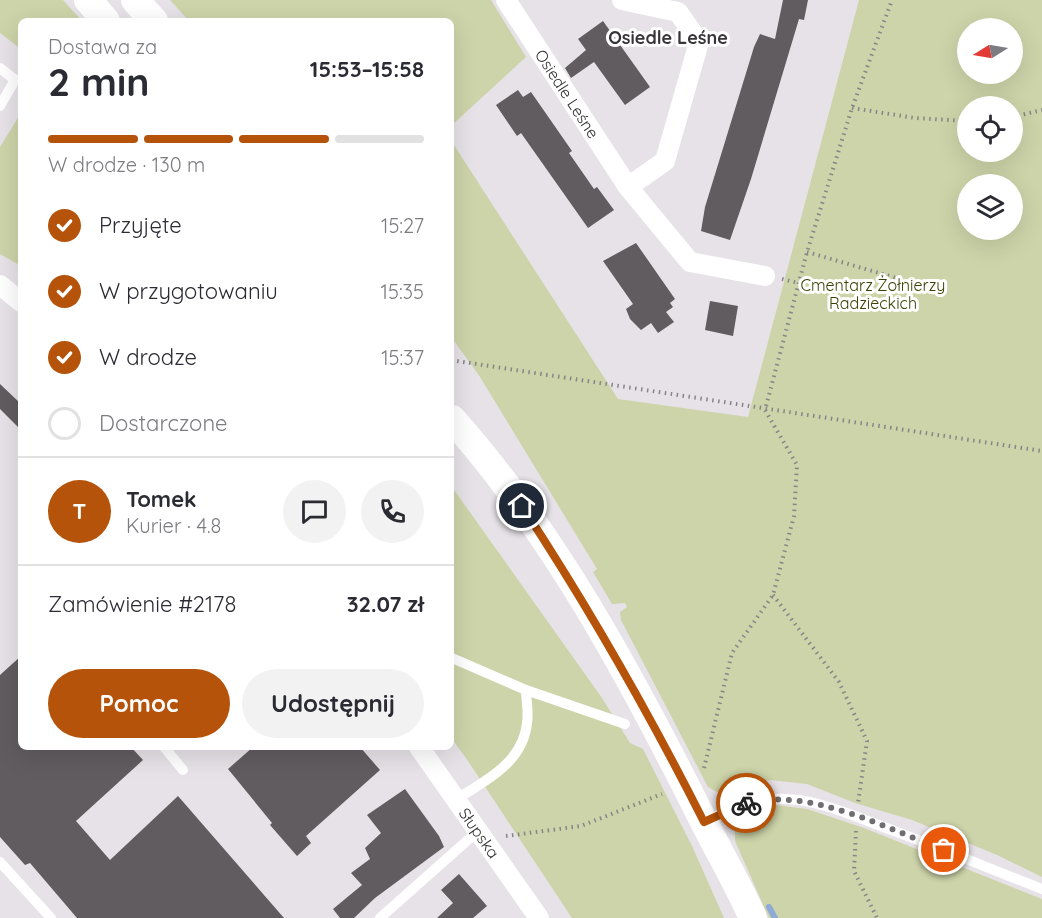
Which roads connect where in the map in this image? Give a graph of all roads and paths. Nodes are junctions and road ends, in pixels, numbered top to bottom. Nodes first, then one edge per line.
1 (135, 0) edge
2 (506, 0) edge
3 (622, 0) edge
4 (892, 0) edge
5 (151, 18) edge
6 (0, 68) edge
7 (18, 79) edge
8 (0, 106) edge
9 (852, 108) junction
10 (1042, 110) edge
11 (1023, 114) edge
12 (957, 120) edge
13 (628, 187) junction
14 (807, 252) junction
15 (765, 276) dead end
16 (900, 279) dead end
17 (0, 285) edge
18 (18, 300) edge
19 (454, 363) edge
20 (454, 400) edge
21 (765, 410) junction
22 (454, 421) edge
23 (1042, 451) edge
24 (486, 458) junction
25 (773, 595) junction
26 (454, 659) edge
27 (526, 690) junction
28 (625, 724) dead end
29 (166, 750) edge
30 (421, 750) edge
31 (183, 770) dead end
32 (675, 789) junction
33 (455, 800) junction
34 (856, 817) junction
35 (704, 822) junction
36 (480, 835) junction
37 (0, 862) edge
38 (1042, 889) edge
39 (51, 918) edge
40 (380, 918) edge
41 (539, 918) edge
42 (753, 918) edge
43 (877, 918) edge

1 - 5 main road
2 - 13 street, Osiedle Leśne
3 - 13 street
4 - 9 path
6 - 7 lane
7 - 8 lane
9 - 12 path
9 - 14 path
10 - 11 path
13 - 15 street, Osiedle Leśne
14 - 16 path
14 - 21 path
17 - 18 street
19 - 21 path
20 - 24 main road
21 - 23 path
21 - 25 path
22 - 24 main road
24 - 32 main road
25 - 32 path
25 - 34 path
26 - 27 lane
27 - 28 lane
27 - 33 lane
29 - 31 lane
30 - 33 street, Słupska
32 - 35 main road
32 - 36 path
33 - 36 street, Słupska
34 - 35 lane
34 - 38 lane
34 - 43 path
35 - 42 main road
36 - 40 lane
36 - 41 street, Słupska
37 - 39 lane

